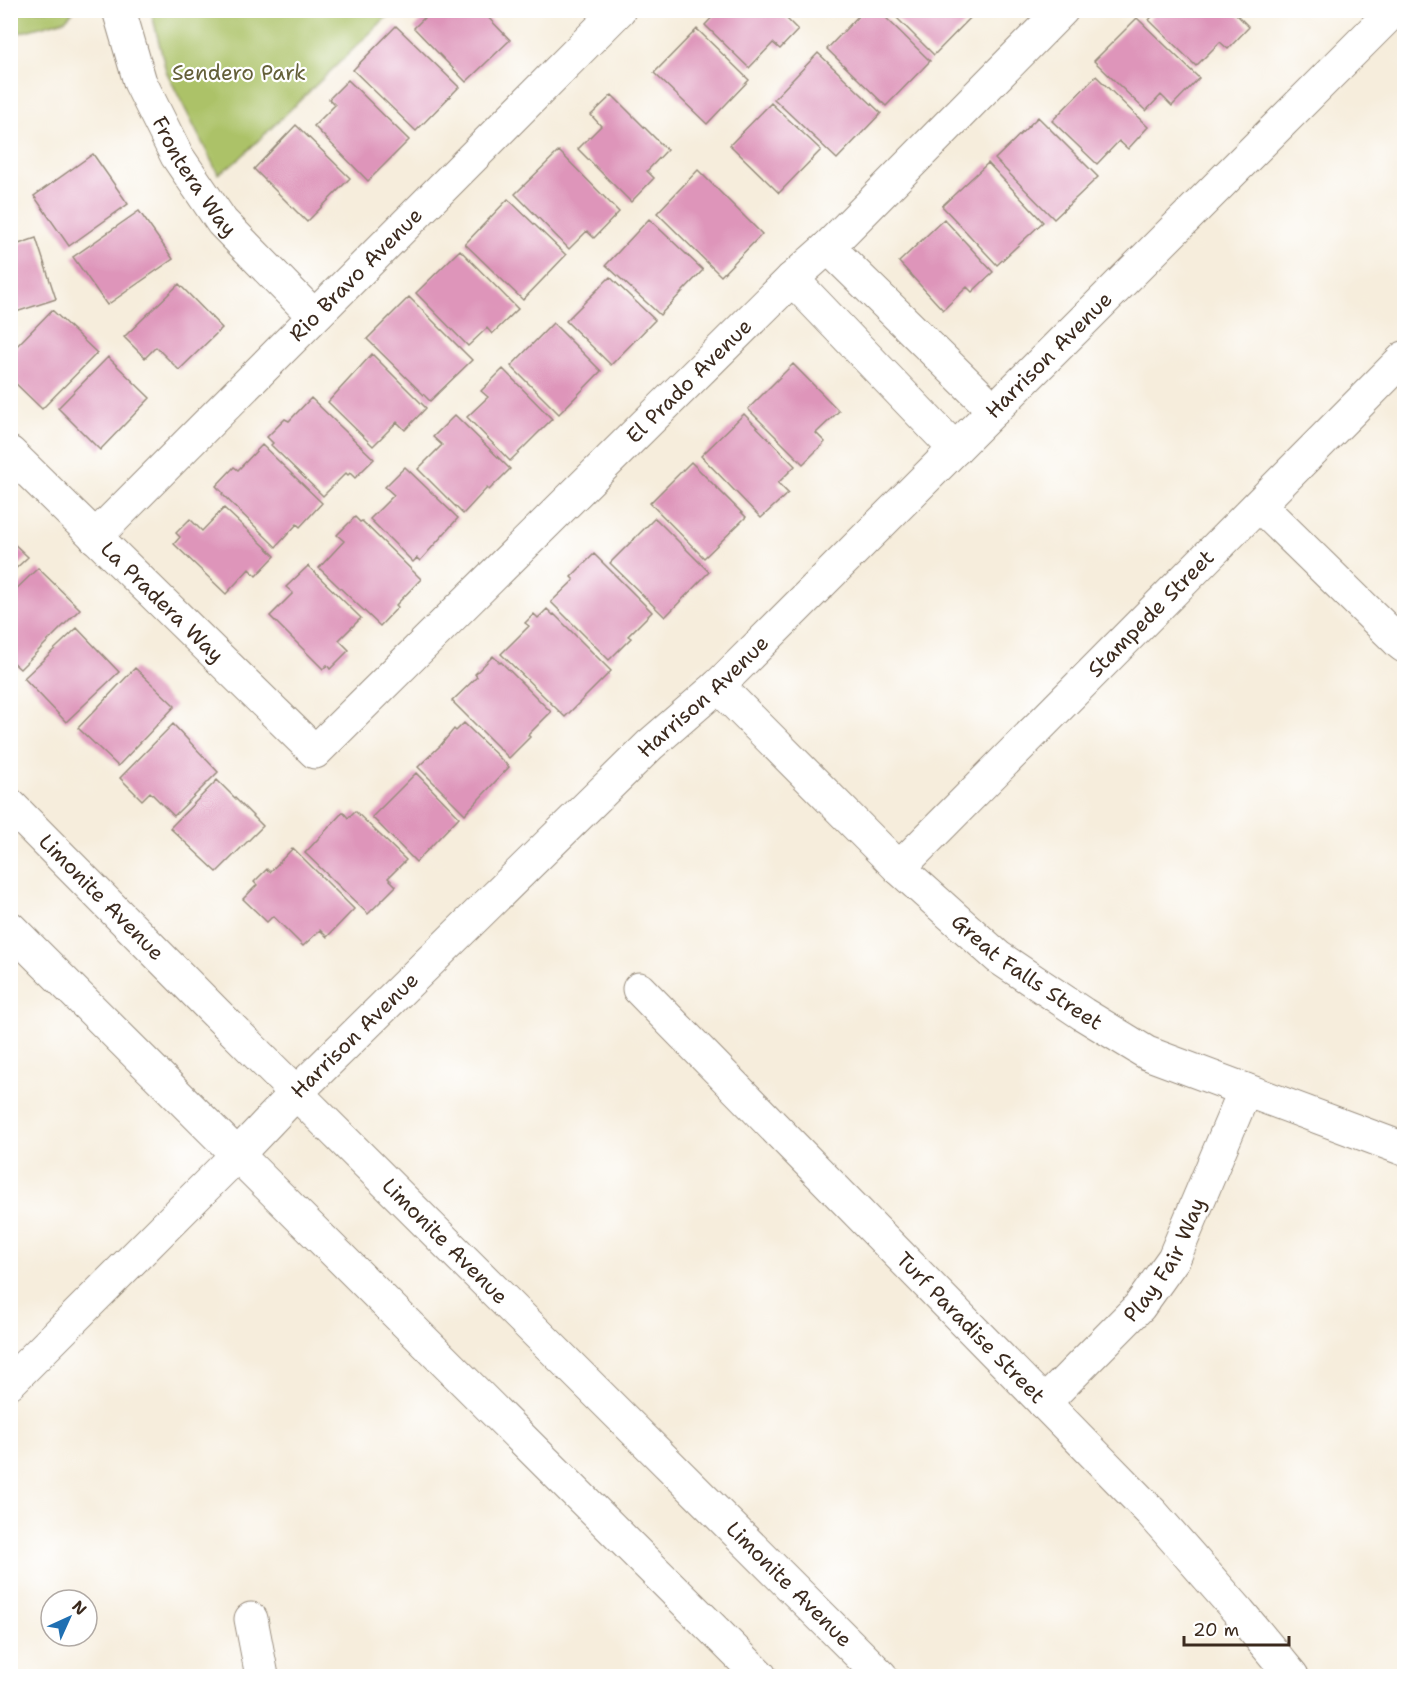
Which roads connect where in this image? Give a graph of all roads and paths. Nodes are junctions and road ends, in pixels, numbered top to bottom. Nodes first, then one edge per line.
1 (119, 10) edge
2 (619, 10) edge
3 (1062, 10) edge
4 (1394, 10) edge
5 (828, 247) junction
6 (792, 279) junction
7 (314, 316) junction
8 (1404, 358) edge
9 (994, 410) junction
10 (955, 449) junction
11 (10, 453) edge
12 (1259, 505) junction
13 (94, 537) junction
14 (1404, 646) edge
15 (718, 686) junction
16 (315, 752) joint
17 (10, 805) edge
18 (899, 868) junction
19 (10, 928) edge
20 (639, 989) dead end
21 (1245, 1090) junction
22 (296, 1093) junction
23 (1404, 1149) edge
24 (237, 1155) junction
25 (10, 1382) edge
26 (1044, 1403) junction
27 (250, 1618) dead end
28 (262, 1677) edge
29 (760, 1677) edge
30 (881, 1677) edge
31 (1292, 1677) edge

1 - 7 street, Frontera Way
2 - 7 street, Rio Bravo Avenue
3 - 5 street, El Prado Avenue
4 - 9 street, Harrison Avenue
5 - 6 street, El Prado Avenue
5 - 9 street
6 - 10 street
6 - 16 street, El Prado Avenue
7 - 13 street, Rio Bravo Avenue
8 - 12 street, Stampede Street
9 - 10 street, Harrison Avenue
10 - 15 street, Harrison Avenue
11 - 13 street, La Pradera Way
12 - 14 street
12 - 18 street, Stampede Street
13 - 16 street, La Pradera Way
15 - 18 street, Great Falls Street
15 - 22 street, Harrison Avenue
17 - 22 street, Limonite Avenue
18 - 21 street, Great Falls Street
19 - 24 street
20 - 26 street, Turf Paradise Street
21 - 23 street, Great Falls Street
21 - 26 street, Play Fair Way
22 - 24 street, Harrison Avenue
22 - 30 street, Limonite Avenue
24 - 25 street, Harrison Avenue
24 - 29 street
26 - 31 street, Turf Paradise Street
27 - 28 street

